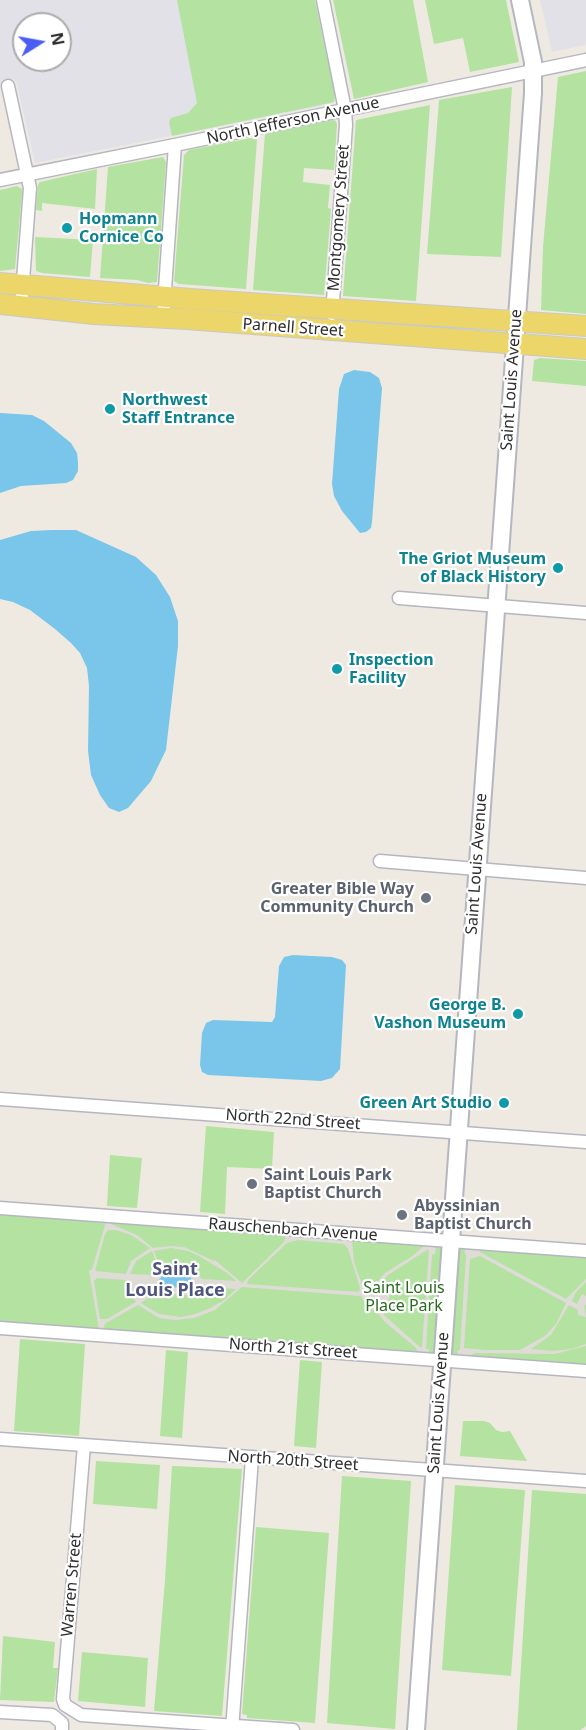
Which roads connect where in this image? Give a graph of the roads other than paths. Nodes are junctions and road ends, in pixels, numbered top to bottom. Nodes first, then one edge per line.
1 (323, 0) edge
2 (520, 0) edge
3 (586, 60) edge
4 (534, 71) junction
5 (8, 86) dead end
6 (345, 110) junction
7 (175, 146) junction
8 (27, 174) junction
9 (0, 180) edge
10 (0, 283) edge
11 (24, 285) junction
12 (164, 297) junction
13 (0, 304) edge
14 (21, 308) junction
15 (332, 309) junction
16 (162, 318) junction
17 (516, 321) junction
18 (586, 326) edge
19 (330, 331) junction
20 (586, 338) edge
21 (515, 344) junction
22 (586, 349) edge
23 (399, 598) dead end
24 (496, 607) junction
25 (586, 613) edge
26 (380, 861) dead end
27 (477, 870) junction
28 (586, 878) edge
29 (0, 1099) edge
30 (458, 1132) junction
31 (586, 1142) edge
32 (0, 1208) edge
33 (451, 1241) junction
34 (586, 1251) edge
35 (0, 1328) edge
36 (442, 1360) junction
37 (586, 1371) edge
38 (0, 1439) edge
39 (84, 1445) junction
40 (252, 1458) junction
41 (434, 1470) junction
42 (586, 1481) edge
43 (0, 1712) edge
44 (62, 1726) edge
45 (233, 1728) edge
46 (293, 1730) edge
47 (416, 1730) edge

1 - 6 street, Montgomery Street
2 - 4 street, Saint Louis Avenue
3 - 4 street, North Jefferson Avenue
4 - 6 street, North Jefferson Avenue
4 - 17 street, Saint Louis Avenue
5 - 8 street
6 - 7 street, North Jefferson Avenue
6 - 15 street, Montgomery Street
7 - 8 street, North Jefferson Avenue
7 - 12 street
8 - 9 street, North Jefferson Avenue
8 - 11 street
10 - 11 main road, Parnell Street
11 - 12 main road, Parnell Street
11 - 14 street
12 - 15 main road, Parnell Street
12 - 16 street
13 - 14 main road, Parnell Street
14 - 16 main road, Parnell Street
15 - 17 main road, Parnell Street
15 - 19 street, Montgomery Street
16 - 19 main road, Parnell Street
17 - 18 main road, Parnell Street
17 - 21 street, Saint Louis Avenue
19 - 21 main road, Parnell Street
20 - 21 main road
21 - 22 main road, Parnell Street
21 - 24 street, Saint Louis Avenue
23 - 24 street
24 - 25 street
24 - 27 street, Saint Louis Avenue
26 - 27 street
27 - 28 street
27 - 30 street, Saint Louis Avenue
29 - 30 street, North 22nd Street
30 - 31 street, North 22nd Street
30 - 33 street, Saint Louis Avenue
32 - 33 street, Rauschenbach Avenue
33 - 34 street, Rauschenbach Avenue
33 - 36 street, Saint Louis Avenue
35 - 36 street, North 21st Street
36 - 37 street, North 21st Street
36 - 41 street, Saint Louis Avenue
38 - 39 street, North 20th Street
39 - 40 street, North 20th Street
39 - 45 street, Warren Street
40 - 41 street, North 20th Street
40 - 45 street
41 - 42 street, North 20th Street
41 - 47 street, Saint Louis Avenue
43 - 44 street
45 - 46 street

